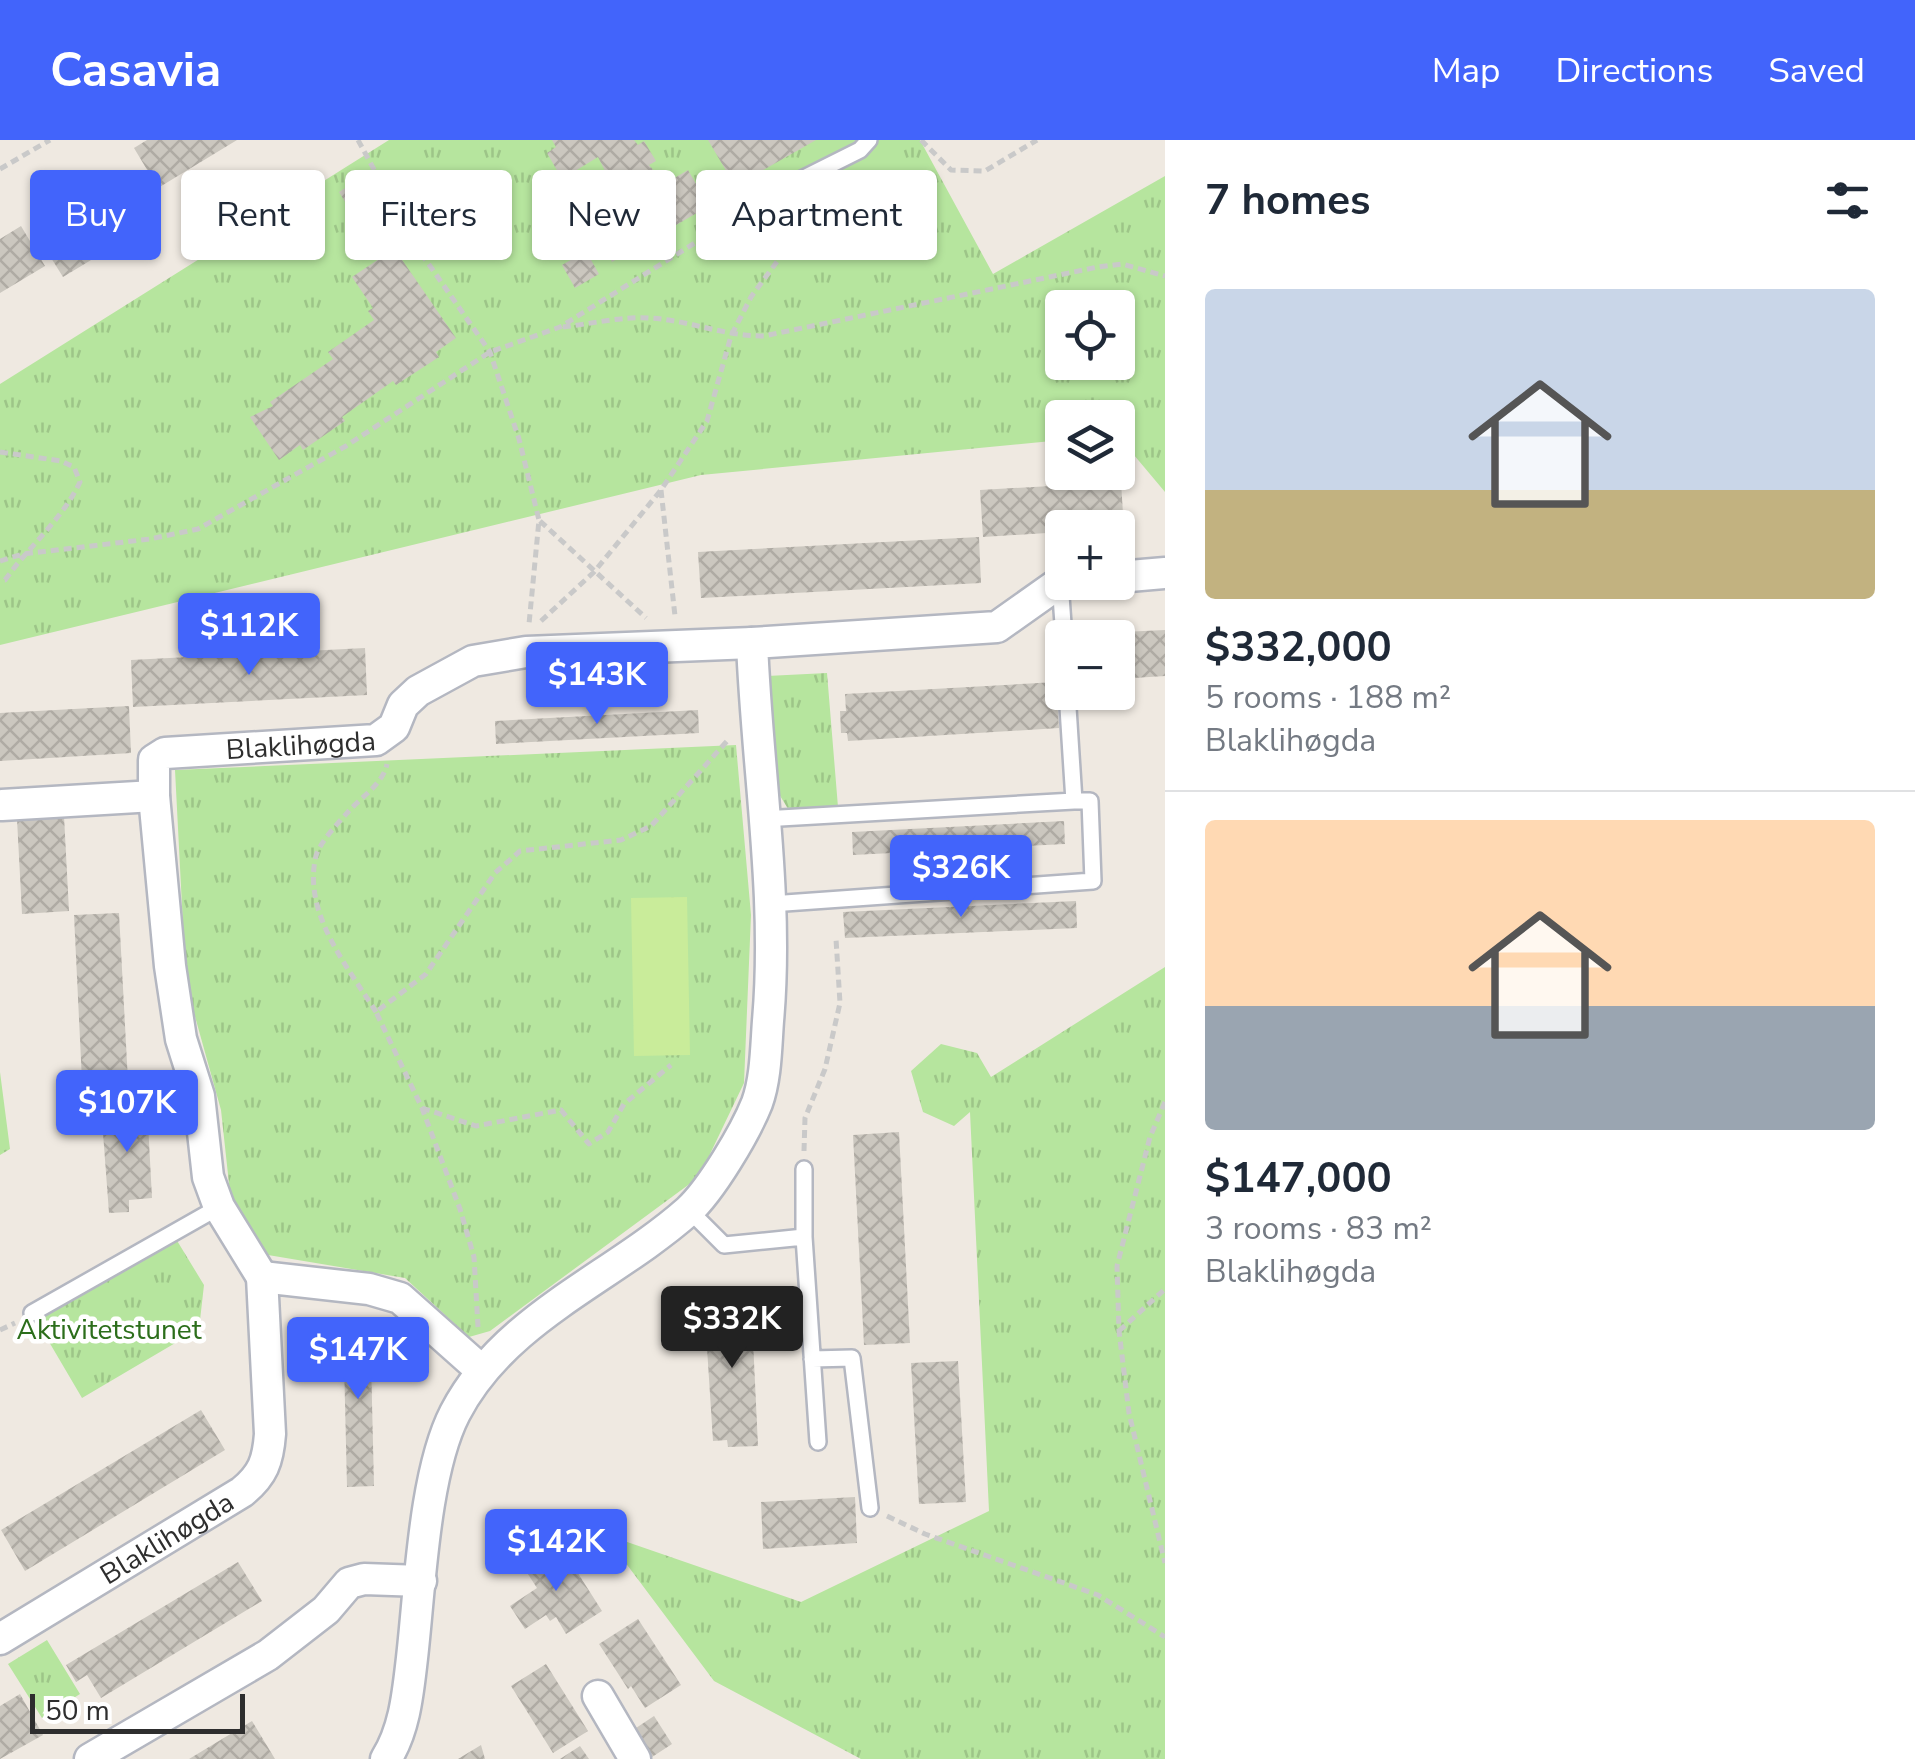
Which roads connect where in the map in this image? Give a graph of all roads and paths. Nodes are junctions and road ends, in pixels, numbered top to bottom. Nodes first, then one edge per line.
1 (50, 140) edge
2 (358, 140) edge
3 (869, 140) edge
4 (922, 140) edge
5 (1037, 140) edge
6 (844, 159) junction
7 (0, 169) edge
8 (821, 170) edge
9 (696, 242) edge
10 (1165, 276) edge
11 (560, 327) junction
12 (731, 336) junction
13 (490, 352) junction
14 (0, 452) edge
15 (661, 490) junction
16 (539, 520) junction
17 (24, 554) junction
18 (0, 561) edge
19 (594, 572) junction
20 (1165, 573) edge
21 (1135, 576) edge
22 (0, 580) edge
23 (1045, 592) edge
24 (752, 644) junction
25 (678, 647) junction
26 (526, 652) junction
27 (1068, 710) edge
28 (755, 712) junction
29 (394, 727) junction
30 (154, 796) junction
31 (1074, 802) junction
32 (2, 805) edge
33 (763, 819) junction
34 (771, 904) junction
35 (836, 939) dead end
36 (376, 1012) junction
37 (672, 1065) dead end
38 (1165, 1102) edge
39 (422, 1108) junction
40 (804, 1169) joint
41 (219, 1206) junction
42 (688, 1210) junction
43 (804, 1238) junction
44 (262, 1277) junction
45 (1165, 1289) edge
46 (32, 1314) dead end
47 (1118, 1331) junction
48 (812, 1359) junction
49 (482, 1370) junction
50 (818, 1442) dead end
51 (870, 1508) joint
52 (1165, 1563) edge
53 (421, 1580) junction
54 (1165, 1637) edge
55 (0, 1639) edge
56 (598, 1696) dead end
57 (90, 1759) edge
58 (386, 1759) edge
59 (635, 1759) edge

1 - 7 path
2 - 13 path
3 - 6 lane
4 - 5 path
6 - 8 lane
6 - 12 path
9 - 11 path
10 - 12 path
11 - 12 path
11 - 13 path
12 - 15 path
13 - 16 path
13 - 17 path
14 - 17 path
15 - 19 path
15 - 25 path
16 - 19 path
16 - 26 path
17 - 18 path
17 - 22 path
19 - 25 path
19 - 26 path
20 - 21 street
23 - 24 street, Blaklihøgda
24 - 25 street, Blaklihøgda
24 - 28 street
25 - 26 street, Blaklihøgda
26 - 29 street, Blaklihøgda
27 - 31 lane
28 - 33 street
28 - 36 path
29 - 30 street, Blaklihøgda
29 - 36 path
30 - 32 street
30 - 41 street, Blaklihøgda
31 - 33 lane
31 - 34 lane
33 - 34 street
34 - 42 street
35 - 40 path
36 - 39 path
37 - 39 path
38 - 47 path
39 - 49 path
40 - 43 lane
41 - 44 street, Blaklihøgda
41 - 46 lane
42 - 43 lane
42 - 49 street
43 - 48 lane
44 - 49 street
44 - 55 street, Blaklihøgda
45 - 47 path
47 - 52 path
48 - 50 lane
48 - 51 lane
49 - 53 street
51 - 54 path
53 - 57 street
53 - 58 street
56 - 59 street

